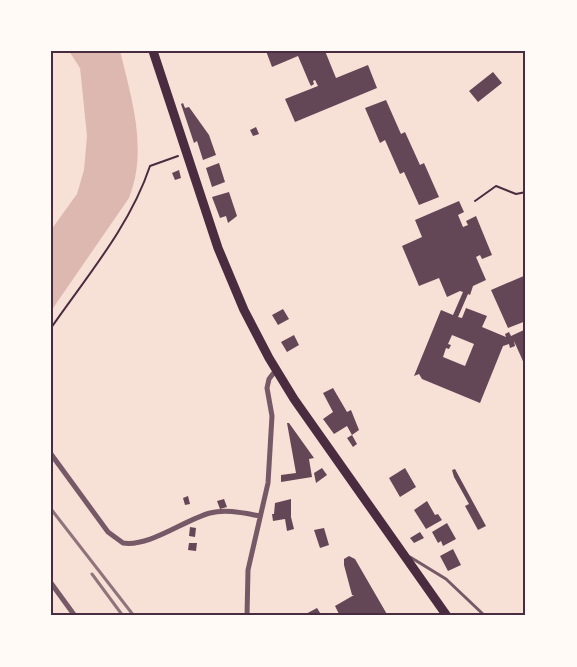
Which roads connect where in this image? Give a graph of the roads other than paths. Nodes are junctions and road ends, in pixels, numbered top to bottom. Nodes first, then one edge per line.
1 (153, 51) edge
2 (276, 370) junction
3 (51, 454) edge
4 (260, 516) junction
5 (401, 552) junction
6 (51, 583) edge
7 (75, 616) edge
8 (247, 616) edge
9 (447, 616) edge
10 (485, 616) edge

1 - 2 main road
2 - 4 street
2 - 5 main road
3 - 4 street
4 - 8 street
5 - 9 main road
5 - 10 lane
6 - 7 street

